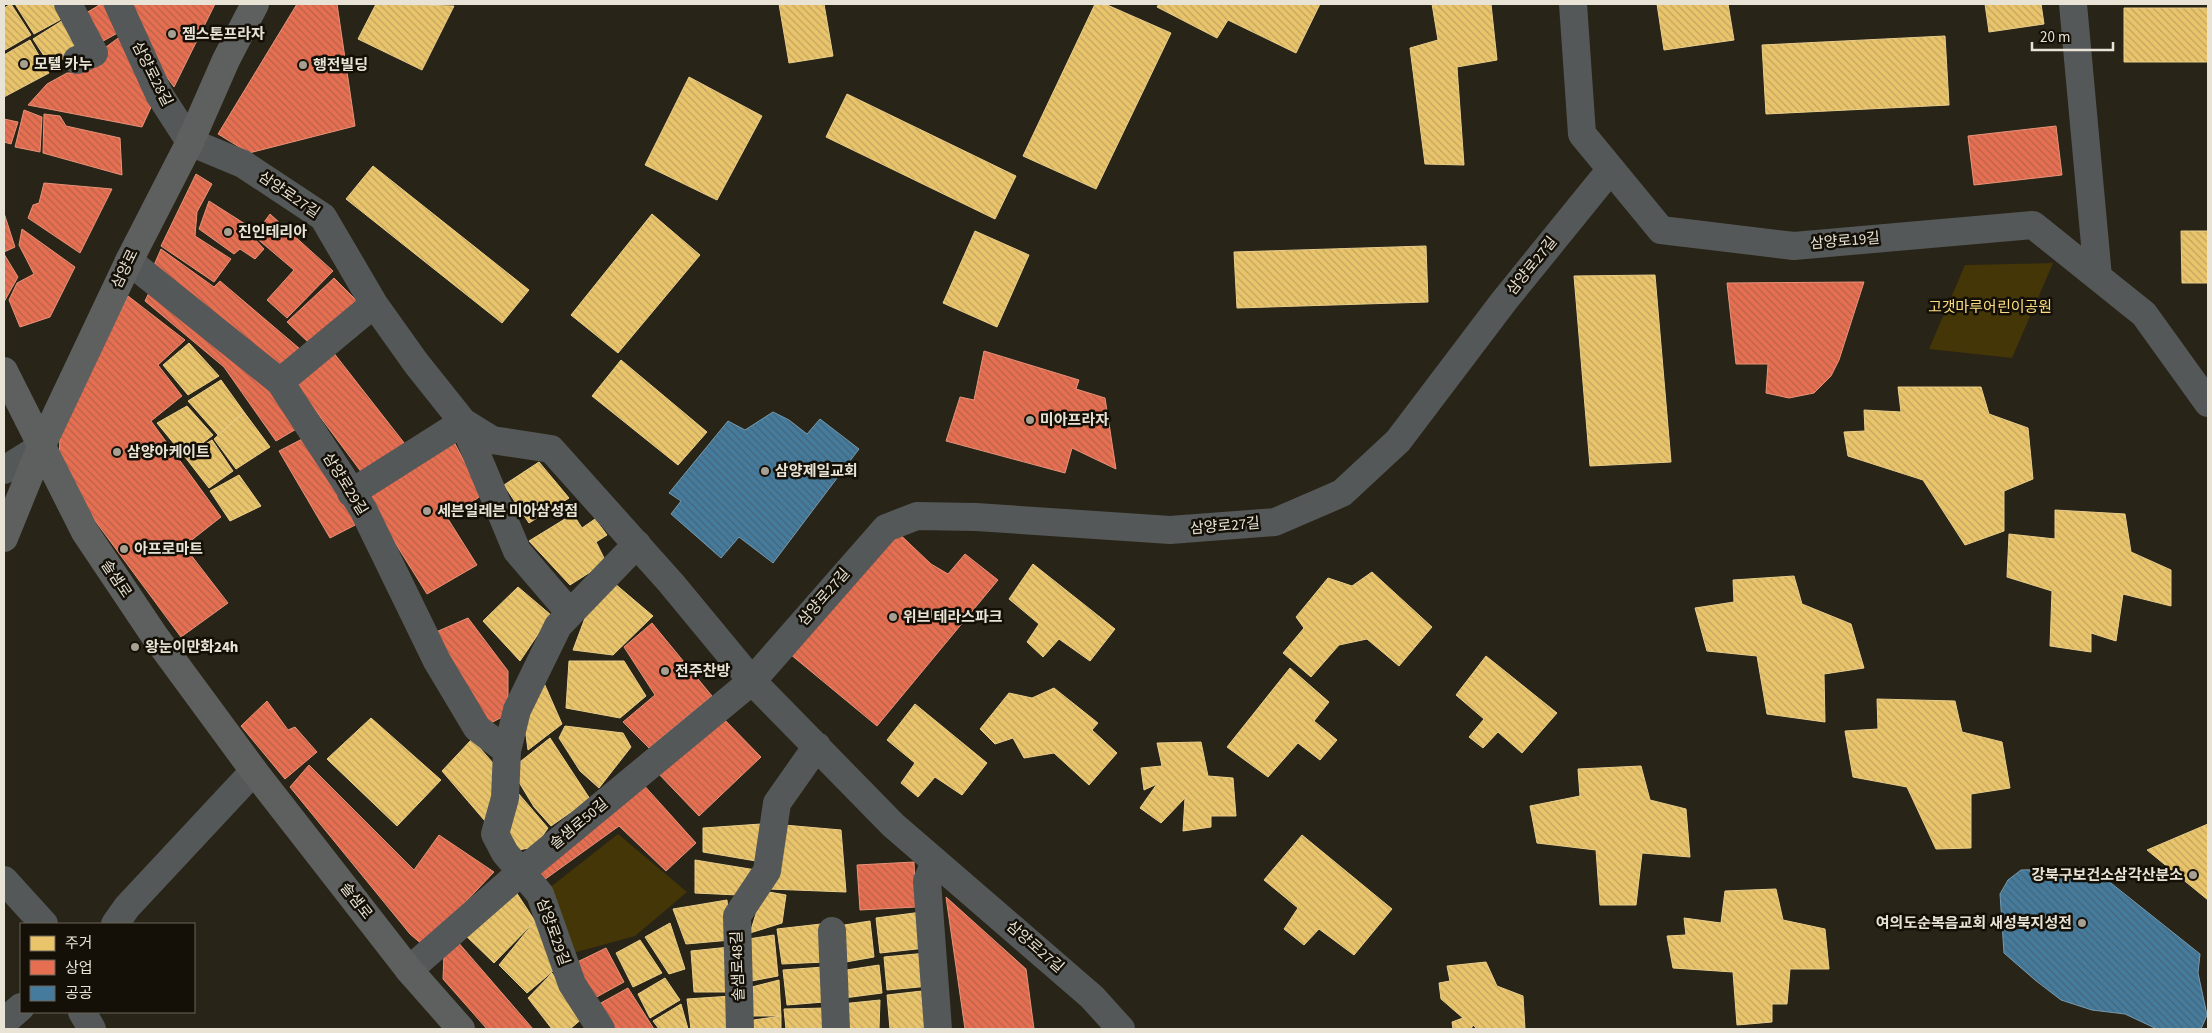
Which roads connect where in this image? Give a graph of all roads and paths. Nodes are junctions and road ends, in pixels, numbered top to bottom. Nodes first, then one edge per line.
1 (68, 4) edge
2 (118, 4) edge
3 (255, 4) edge
4 (1573, 4) edge
5 (2073, 4) edge
6 (77, 60) dead end
7 (190, 142) junction
8 (1611, 169) junction
9 (129, 261) junction
10 (2098, 277) junction
11 (374, 304) junction
12 (4, 371) edge
13 (280, 382) junction
14 (2208, 403) edge
15 (464, 422) junction
16 (41, 447) junction
17 (4, 470) edge
18 (351, 493) junction
19 (4, 538) edge
20 (637, 544) junction
21 (570, 613) junction
22 (752, 681) junction
23 (817, 746) junction
24 (506, 751) junction
25 (254, 770) junction
26 (936, 862) junction
27 (521, 872) junction
28 (4, 880) edge
29 (43, 923) edge
30 (116, 923) edge
31 (832, 931) dead end
32 (409, 970) junction
33 (20, 1008) edge
34 (83, 1013) edge
35 (4, 1022) edge
36 (92, 1029) edge
37 (461, 1029) edge
38 (601, 1029) edge
39 (740, 1029) edge
40 (836, 1029) edge
41 (938, 1029) edge
42 (1121, 1029) edge

1 - 6 street
2 - 7 street, 삼양로28길
3 - 7 main road, 삼양로
4 - 8 street, 삼양로19길
5 - 10 street
7 - 9 main road, 삼양로
7 - 11 street, 삼양로27길
8 - 10 street, 삼양로19길
8 - 22 street, 삼양로27길
9 - 13 street, 삼양로29길
9 - 16 main road, 삼양로
10 - 14 street, 삼양로19길
11 - 13 street
11 - 15 street, 삼양로27길
12 - 16 main road, 솔샘로
13 - 18 street, 삼양로29길
15 - 18 street
15 - 20 street, 삼양로27길
15 - 21 street, 삼양로27길
16 - 17 street
16 - 19 main road, 삼양로
16 - 25 main road, 솔샘로
18 - 24 street, 삼양로29길
20 - 21 street, 삼양로29길
20 - 22 street, 삼양로27길
21 - 24 street, 삼양로29길
22 - 23 street, 삼양로27길
22 - 27 street, 솔샘로50길
23 - 26 street, 삼양로27길
23 - 39 street, 솔샘로48길
24 - 27 street, 삼양로29길
25 - 30 street
25 - 32 main road, 솔샘로
26 - 41 street
26 - 42 street, 삼양로27길
27 - 32 street, 솔샘로50길
27 - 38 street, 삼양로29길
28 - 29 street
31 - 40 street
32 - 37 main road, 솔샘로
33 - 35 street
34 - 36 street

